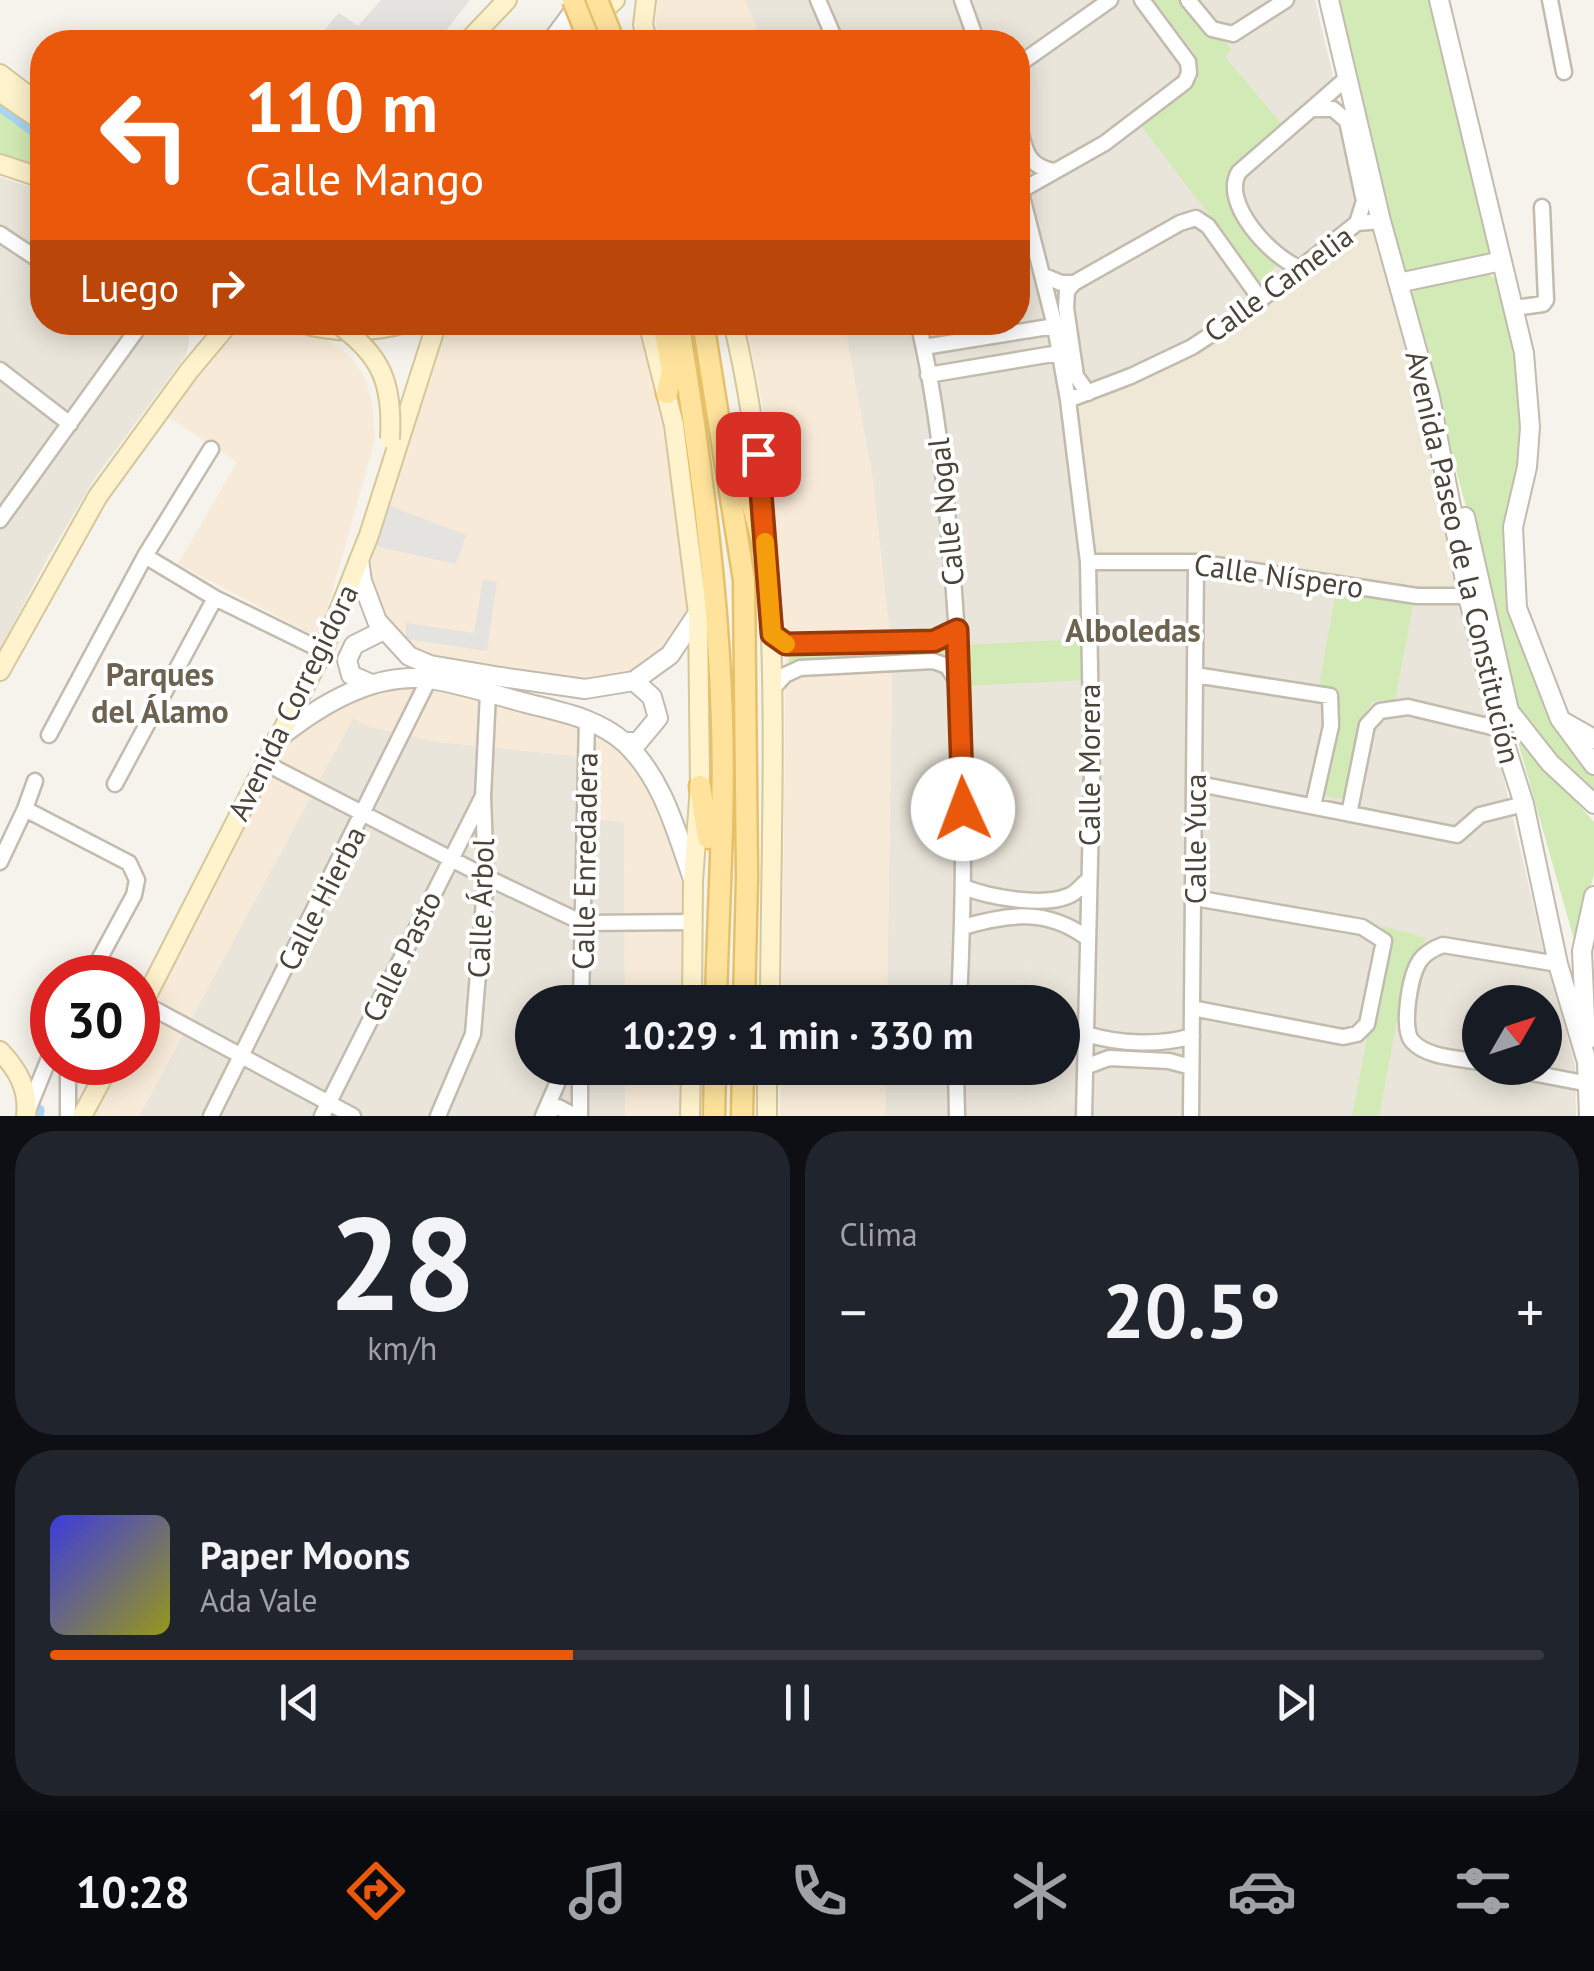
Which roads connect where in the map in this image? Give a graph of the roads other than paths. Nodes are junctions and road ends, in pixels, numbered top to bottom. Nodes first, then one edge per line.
1 (492, 0) edge
2 (507, 0) edge
3 (573, 0) edge
4 (582, 0) edge
5 (596, 0) edge
6 (615, 0) edge
7 (646, 0) edge
8 (818, 0) edge
9 (962, 0) edge
10 (1110, 0) edge
11 (1142, 0) edge
12 (1188, 0) edge
13 (1286, 0) edge
14 (1329, 0) edge
15 (1440, 0) edge
16 (1550, 0) edge
17 (484, 22) junction
18 (478, 30) edge
19 (560, 30) edge
20 (576, 30) edge
21 (579, 30) edge
22 (587, 30) edge
23 (609, 30) edge
24 (644, 30) edge
25 (831, 30) edge
26 (973, 30) edge
27 (1030, 57) edge
28 (1564, 72) dead end
29 (0, 74) edge
30 (1348, 78) junction
31 (0, 92) edge
32 (30, 97) edge
33 (1313, 109) junction
34 (30, 113) edge
35 (1030, 156) edge
36 (0, 164) edge
37 (1056, 171) junction
38 (30, 174) edge
39 (1030, 182) edge
40 (1542, 206) dead end
41 (1381, 221) junction
42 (1357, 223) junction
43 (1030, 227) edge
44 (0, 234) edge
45 (30, 254) edge
46 (1502, 261) junction
47 (1300, 268) junction
48 (1042, 276) junction
49 (1074, 282) junction
50 (1398, 282) junction
51 (1260, 300) junction
52 (1515, 308) junction
53 (1054, 326) junction
54 (1030, 330) edge
55 (132, 335) edge
56 (207, 335) edge
57 (219, 335) edge
58 (354, 335) edge
59 (433, 335) edge
60 (651, 335) edge
61 (665, 335) edge
62 (680, 335) edge
63 (707, 335) edge
64 (735, 335) edge
65 (921, 335) edge
66 (998, 335) edge
67 (709, 345) junction
68 (924, 347) junction
69 (1058, 352) junction
70 (0, 370) edge
71 (189, 371) junction
72 (928, 375) junction
73 (667, 393) junction
74 (1088, 393) junction
75 (1430, 396) junction
76 (1068, 400) junction
77 (70, 424) junction
78 (390, 439) joint
79 (211, 448) dead end
80 (386, 474) junction
81 (0, 519) edge
82 (765, 551) junction
83 (145, 556) junction
84 (359, 560) junction
85 (1088, 562) junction
86 (1196, 562) junction
87 (1468, 596) junction
88 (215, 598) junction
89 (698, 613) junction
90 (957, 630) junction
91 (382, 631) junction
92 (772, 634) junction
93 (867, 641) junction
94 (323, 651) junction
95 (868, 664) junction
96 (0, 671) edge
97 (1195, 675) junction
98 (429, 679) junction
99 (634, 681) junction
100 (370, 684) junction
101 (960, 684) junction
102 (772, 689) junction
103 (488, 694) junction
104 (587, 719) junction
105 (1560, 719) junction
106 (1500, 729) junction
107 (49, 735) dead end
108 (277, 740) junction
109 (1594, 740) edge
110 (624, 742) junction
111 (265, 763) junction
112 (1594, 764) edge
113 (34, 781) dead end
114 (1194, 783) junction
115 (115, 784) dead end
116 (700, 786) junction
117 (483, 797) junction
118 (1524, 804) junction
119 (1594, 804) edge
120 (1313, 806) junction
121 (26, 809) junction
122 (364, 812) junction
123 (1349, 814) junction
124 (451, 857) junction
125 (0, 862) edge
126 (486, 878) junction
127 (1087, 880) junction
128 (694, 881) junction
129 (964, 887) junction
130 (1594, 896) edge
131 (1195, 898) junction
132 (718, 912) junction
133 (693, 922) junction
134 (583, 923) junction
135 (963, 927) junction
136 (1087, 938) junction
137 (102, 955) edge
138 (1558, 964) junction
139 (160, 969) edge
140 (581, 985) edge
141 (692, 985) edge
142 (716, 985) edge
143 (744, 985) edge
144 (770, 985) edge
145 (960, 985) edge
146 (1192, 1008) junction
147 (160, 1018) edge
148 (1086, 1034) junction
149 (1192, 1036) junction
150 (0, 1051) edge
151 (240, 1058) junction
152 (1462, 1059) edge
153 (1587, 1062) junction
154 (1191, 1066) junction
155 (1085, 1067) junction
156 (1562, 1079) edge
157 (1589, 1084) junction
158 (38, 1085) edge
159 (68, 1085) edge
160 (99, 1085) edge
161 (556, 1085) edge
162 (579, 1085) edge
163 (690, 1085) edge
164 (715, 1085) edge
165 (743, 1085) edge
166 (767, 1085) edge
167 (956, 1085) edge
168 (325, 1110) edge
169 (26, 1115) edge
170 (543, 1115) edge
171 (68, 1116) edge
172 (82, 1116) edge
173 (210, 1116) edge
174 (353, 1116) edge
175 (438, 1116) edge
176 (578, 1116) edge
177 (690, 1116) edge
178 (714, 1116) edge
179 (742, 1116) edge
180 (766, 1116) edge
181 (957, 1116) edge
182 (1084, 1116) edge
183 (1192, 1116) edge
184 (1590, 1116) edge

1 - 17 street
2 - 17 main road
3 - 20 main road, bridge
4 - 19 street
5 - 21 main road
5 - 23 main road, bridge
6 - 22 main road
7 - 24 main road
8 - 25 street
9 - 26 street
10 - 27 street
11 - 37 street
12 - 13 street
14 - 30 street, Avenida Paseo de la Constitución
15 - 46 street, Avenida Paseo de la Constitución
16 - 28 street
17 - 18 main road
29 - 32 main road
30 - 33 street
30 - 41 street, Avenida Paseo de la Constitución
31 - 34 main road
33 - 42 street
33 - 47 street
35 - 37 street
36 - 38 main road
37 - 39 street
40 - 52 street
41 - 42 street, Calle Camelia
41 - 50 street, Avenida Paseo de la Constitución
42 - 47 street, Calle Camelia
43 - 48 street, Calle Morera
44 - 45 street
46 - 50 street
46 - 52 street, Avenida Paseo de la Constitución
47 - 51 street, Calle Camelia
48 - 49 street
48 - 53 street, Calle Morera
49 - 51 street
49 - 74 street
50 - 75 street, Avenida Paseo de la Constitución
51 - 74 street, Calle Camelia
52 - 105 street, Avenida Paseo de la Constitución
53 - 54 street
53 - 69 street, Calle Morera
55 - 77 street
56 - 71 main road
57 - 71 main road
58 - 78 main road, bridge
59 - 80 main road, Avenida Corregidora
60 - 73 main road
61 - 73 main road
62 - 132 main road
63 - 67 main road
64 - 82 main road
65 - 68 street, Calle Nogal
66 - 68 street
67 - 82 main road
67 - 143 main road
68 - 72 street, Calle Nogal
69 - 72 street
69 - 76 street, Calle Morera
70 - 77 street
71 - 96 main road
72 - 90 street, Calle Nogal
73 - 89 main road
74 - 76 street, Calle Camelia
75 - 87 street, Avenida Paseo de la Constitución
75 - 119 street
76 - 85 street, Calle Morera
77 - 81 street
78 - 80 street
79 - 83 street
80 - 84 main road, Avenida Corregidora
82 - 92 main road
83 - 88 street
83 - 107 street
84 - 91 street
84 - 94 main road, Avenida Corregidora
85 - 86 street, Calle Níspero
85 - 127 street, Calle Morera
86 - 87 street, Calle Níspero
86 - 97 street, Calle Yuca
87 - 106 street, Avenida Paseo de la Constitución
88 - 94 street
88 - 115 street
89 - 99 street
89 - 116 main road
90 - 93 street
90 - 101 street, Calle Nogal
91 - 99 street
91 - 100 street
92 - 93 street
92 - 102 main road
93 - 95 street
94 - 108 main road, Avenida Corregidora
95 - 101 street
95 - 102 street
97 - 114 street, Calle Yuca
97 - 120 street
98 - 100 street
98 - 103 street
98 - 122 street, Calle Hierba
99 - 110 street
100 - 108 street
101 - 129 street, Calle Nogal
102 - 144 main road
103 - 104 street
103 - 117 street, Calle Árbol
104 - 110 street
104 - 134 street, Calle Enredadera
105 - 109 street
105 - 112 street, Avenida Paseo de la Constitución
106 - 118 street, Avenida Paseo de la Constitución
106 - 123 street
108 - 111 main road, Avenida Corregidora
110 - 128 street
111 - 122 street
111 - 139 main road, Avenida Corregidora
113 - 121 street
114 - 120 street
114 - 131 street, Calle Yuca
116 - 128 main road
116 - 132 main road
117 - 124 street, Calle Pasto
117 - 126 street, Calle Árbol
118 - 123 street
118 - 138 street, Avenida Paseo de la Constitución
120 - 123 street
121 - 125 street
121 - 137 street
122 - 124 street
122 - 151 street, Calle Hierba
124 - 126 street
124 - 168 street, Calle Pasto
126 - 134 street
126 - 175 street, Calle Árbol
127 - 129 street
127 - 136 street, Calle Morera
128 - 133 main road
129 - 135 street, Calle Nogal
130 - 153 street
131 - 146 street, Calle Yuca
131 - 146 street
132 - 142 main road
133 - 134 street
133 - 141 main road
134 - 140 street, Calle Enredadera
135 - 136 street
135 - 145 street, Calle Nogal
136 - 148 street, Calle Morera
138 - 152 street
138 - 153 street, Avenida Paseo de la Constitución
146 - 149 street, Calle Yuca
147 - 151 street
148 - 149 street
148 - 155 street, Calle Morera
149 - 154 street, Calle Yuca
150 - 169 main road
151 - 168 street
151 - 173 street, Calle Hierba
153 - 157 street, Avenida Paseo de la Constitución
154 - 155 street
154 - 183 street, Calle Yuca
155 - 182 street, Calle Morera
156 - 157 street
157 - 184 street, Avenida Paseo de la Constitución
158 - 169 street
159 - 171 street
160 - 172 main road
161 - 170 street
162 - 176 street
163 - 177 main road
164 - 178 main road
165 - 179 main road
166 - 180 main road
167 - 181 street
168 - 174 street
170 - 176 street

